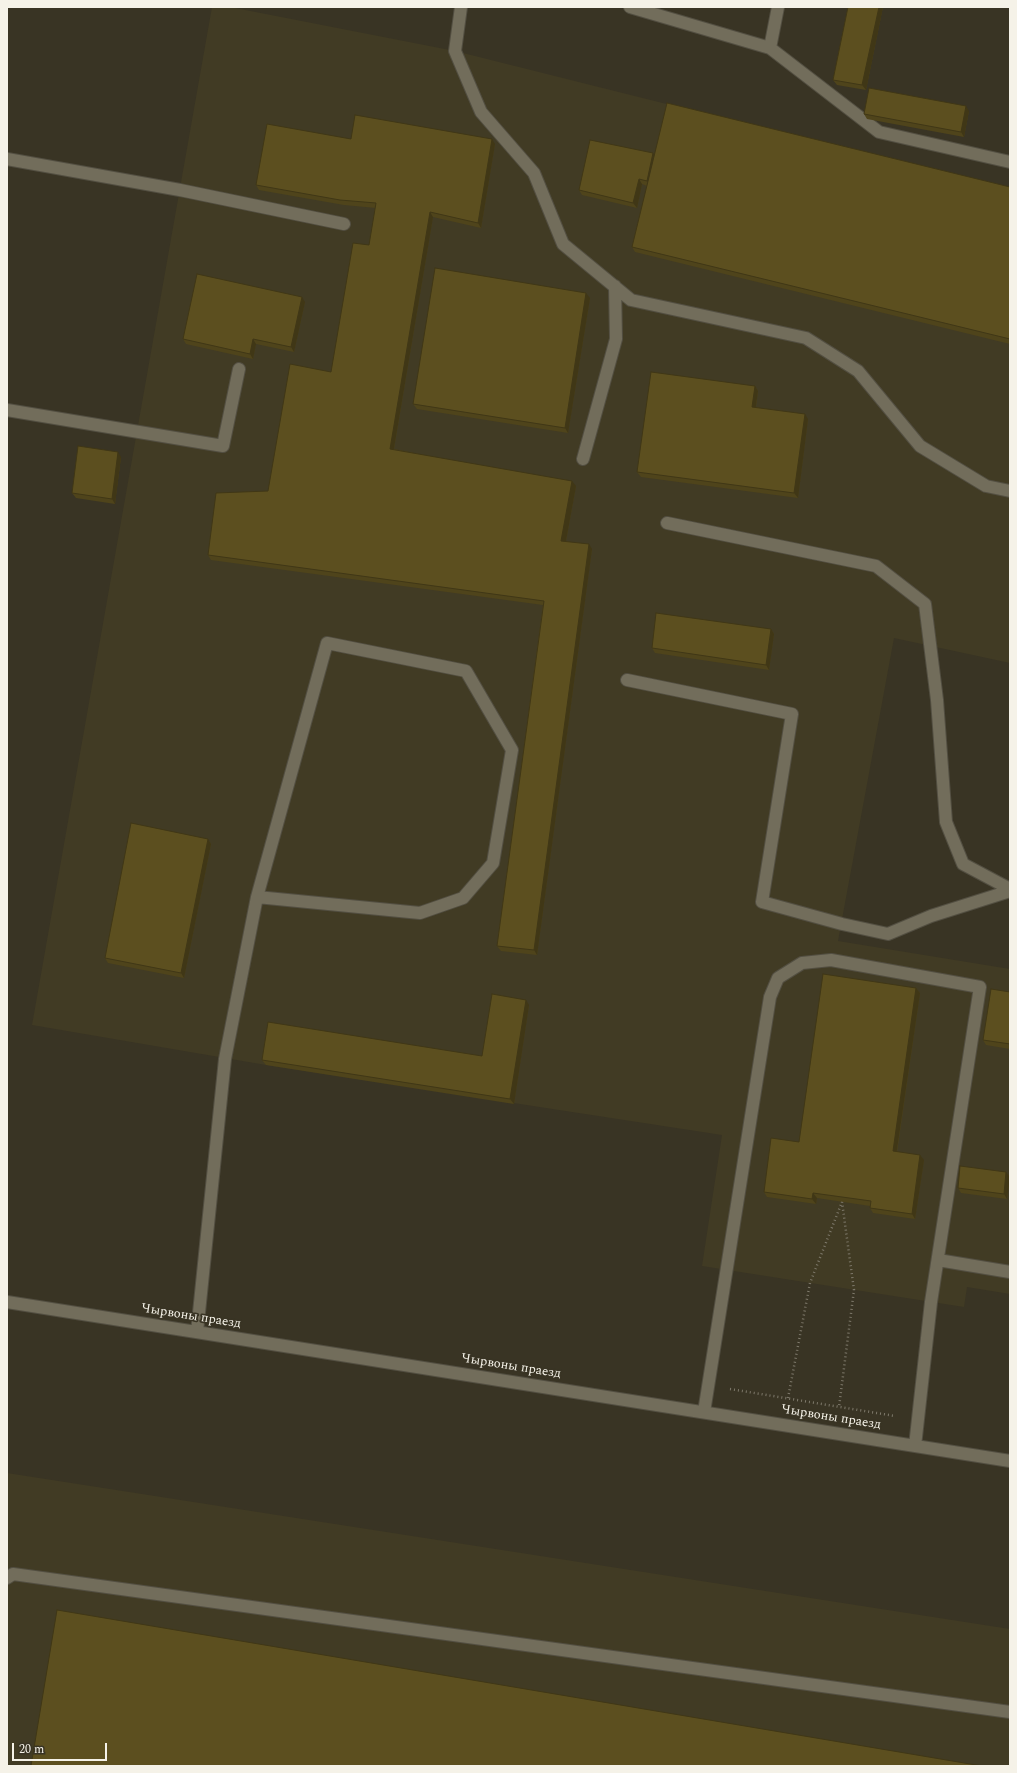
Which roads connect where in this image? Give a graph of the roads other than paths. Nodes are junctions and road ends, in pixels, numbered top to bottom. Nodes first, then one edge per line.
1 (461, 7) edge
2 (630, 7) edge
3 (778, 7) edge
4 (770, 48) junction
5 (7, 159) edge
6 (1010, 162) edge
7 (344, 224) dead end
8 (615, 286) junction
9 (238, 369) dead end
10 (7, 410) edge
11 (583, 459) dead end
12 (1010, 491) edge
13 (667, 523) dead end
14 (627, 680) dead end
15 (1010, 890) edge
16 (257, 897) junction
17 (938, 1260) junction
18 (1010, 1272) edge
19 (7, 1302) edge
20 (198, 1332) junction
21 (704, 1412) junction
22 (915, 1446) junction
23 (1010, 1461) edge
24 (7, 1578) edge
25 (1010, 1712) edge

1 - 8 street
2 - 4 street
3 - 4 street
4 - 6 street
5 - 7 street
8 - 11 street
8 - 12 street
9 - 10 street
13 - 15 street
14 - 15 street
16 - 16 street
16 - 20 street
17 - 18 street
17 - 21 street
17 - 22 street
19 - 20 street, Чырвоны праезд
20 - 21 street, Чырвоны праезд
21 - 22 street, Чырвоны праезд
22 - 23 street, Чырвоны праезд
24 - 25 street

